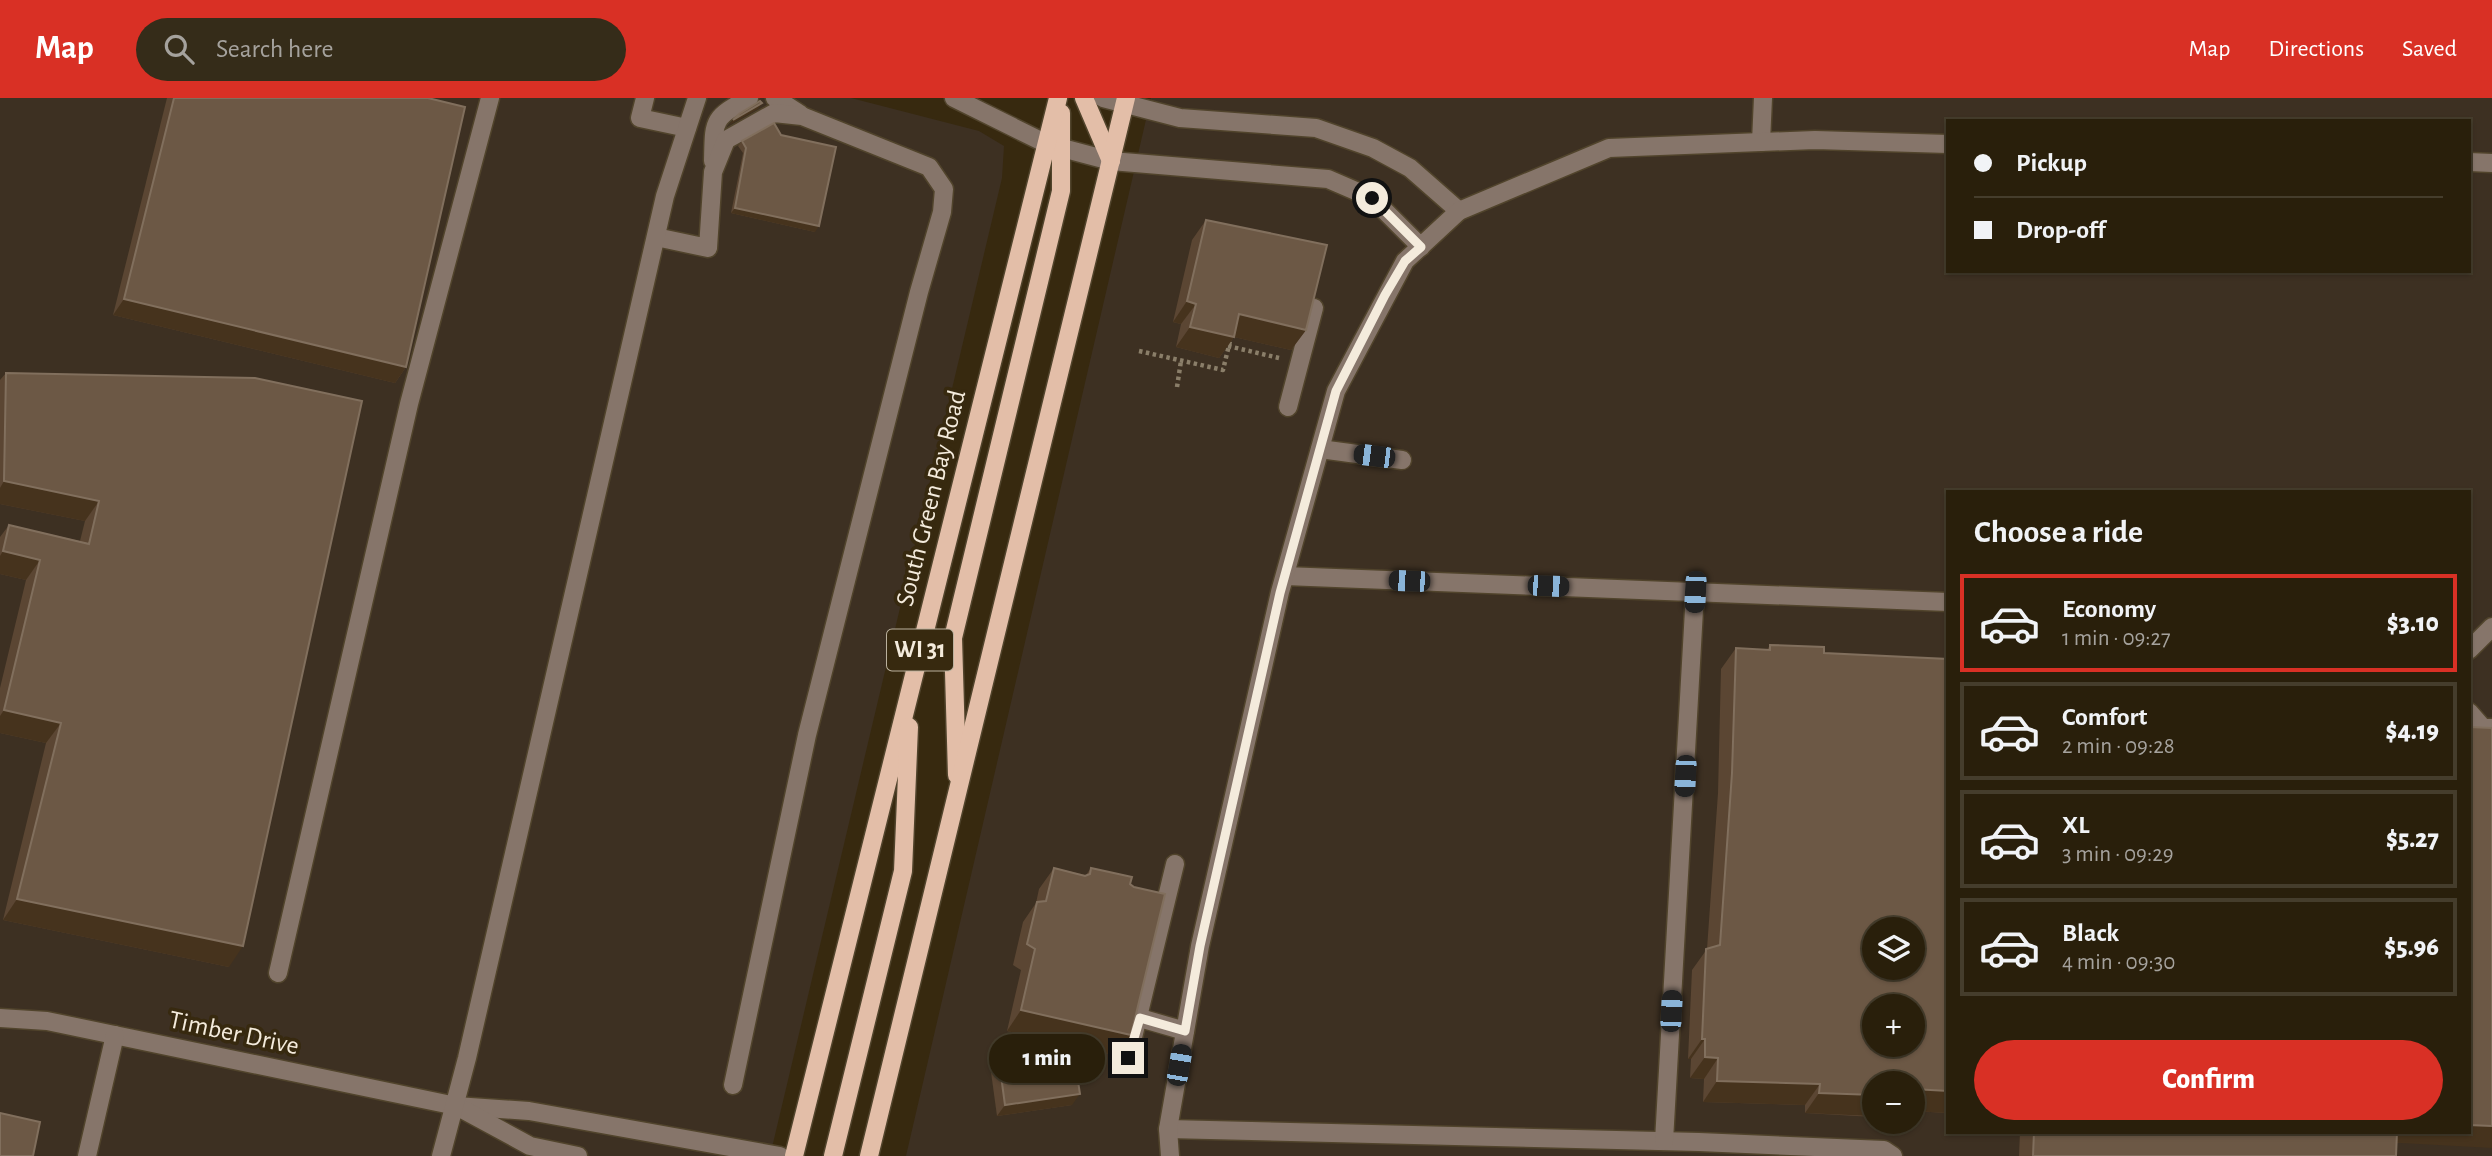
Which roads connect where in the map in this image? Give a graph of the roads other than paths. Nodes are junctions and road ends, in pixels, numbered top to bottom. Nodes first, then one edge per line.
1 (490, 98) edge
2 (645, 98) edge
3 (697, 98) edge
4 (749, 98) edge
5 (775, 98) edge
6 (954, 98) edge
7 (1059, 98) edge
8 (1084, 98) edge
9 (1103, 98) edge
10 (1763, 98) edge
11 (1126, 100) edge
12 (802, 116) junction
13 (687, 128) junction
14 (1762, 142) junction
15 (1946, 144) edge
16 (1055, 146) junction
17 (1111, 161) junction
18 (2471, 162) edge
19 (2492, 163) edge
20 (713, 172) junction
21 (1460, 211) junction
22 (656, 237) junction
23 (1421, 247) junction
24 (1314, 308) edge
25 (1288, 407) dead end
26 (1320, 449) junction
27 (1402, 460) dead end
28 (1285, 576) junction
29 (1695, 592) junction
30 (1946, 602) edge
31 (2492, 627) edge
32 (2471, 648) edge
33 (910, 689) junction
34 (2471, 714) edge
35 (2492, 728) edge
36 (958, 796) junction
37 (1175, 864) dead end
38 (278, 973) dead end
39 (0, 1018) edge
40 (1140, 1018) junction
41 (1185, 1031) junction
42 (116, 1035) junction
43 (1128, 1058) edge
44 (733, 1085) dead end
45 (456, 1106) junction
46 (1168, 1129) junction
47 (1664, 1141) junction
48 (88, 1156) edge
49 (441, 1156) edge
50 (578, 1156) edge
51 (780, 1156) edge
52 (794, 1156) edge
53 (833, 1156) edge
54 (869, 1156) edge
55 (1170, 1156) edge
56 (1893, 1156) edge

1 - 38 street
2 - 13 street
3 - 13 street
4 - 20 street
5 - 12 street
6 - 16 street
7 - 16 main road
8 - 17 main road
9 - 11 street
10 - 14 street
11 - 17 main road, WI 31
11 - 21 street
12 - 20 street
12 - 44 street
13 - 22 street
14 - 15 street
14 - 21 street
16 - 17 street
16 - 33 main road, South Green Bay Road / WI 31
16 - 36 main road
17 - 23 street
17 - 36 main road, WI 31
18 - 19 street
20 - 22 street
21 - 23 street
22 - 45 street
23 - 26 street
24 - 25 street
26 - 27 street
26 - 28 street
28 - 29 street
28 - 41 street
29 - 30 street
29 - 47 street
31 - 32 street
33 - 52 main road, South Green Bay Road / WI 31
33 - 53 main road
34 - 35 street
36 - 54 main road, WI 31
37 - 40 street
39 - 42 street, Timber Drive
40 - 41 street
40 - 43 street
41 - 46 street
42 - 45 street, Timber Drive
42 - 48 street
45 - 49 street
45 - 50 street, Timber Drive
45 - 51 street, Timber Drive
46 - 47 street
46 - 55 street
47 - 56 street

